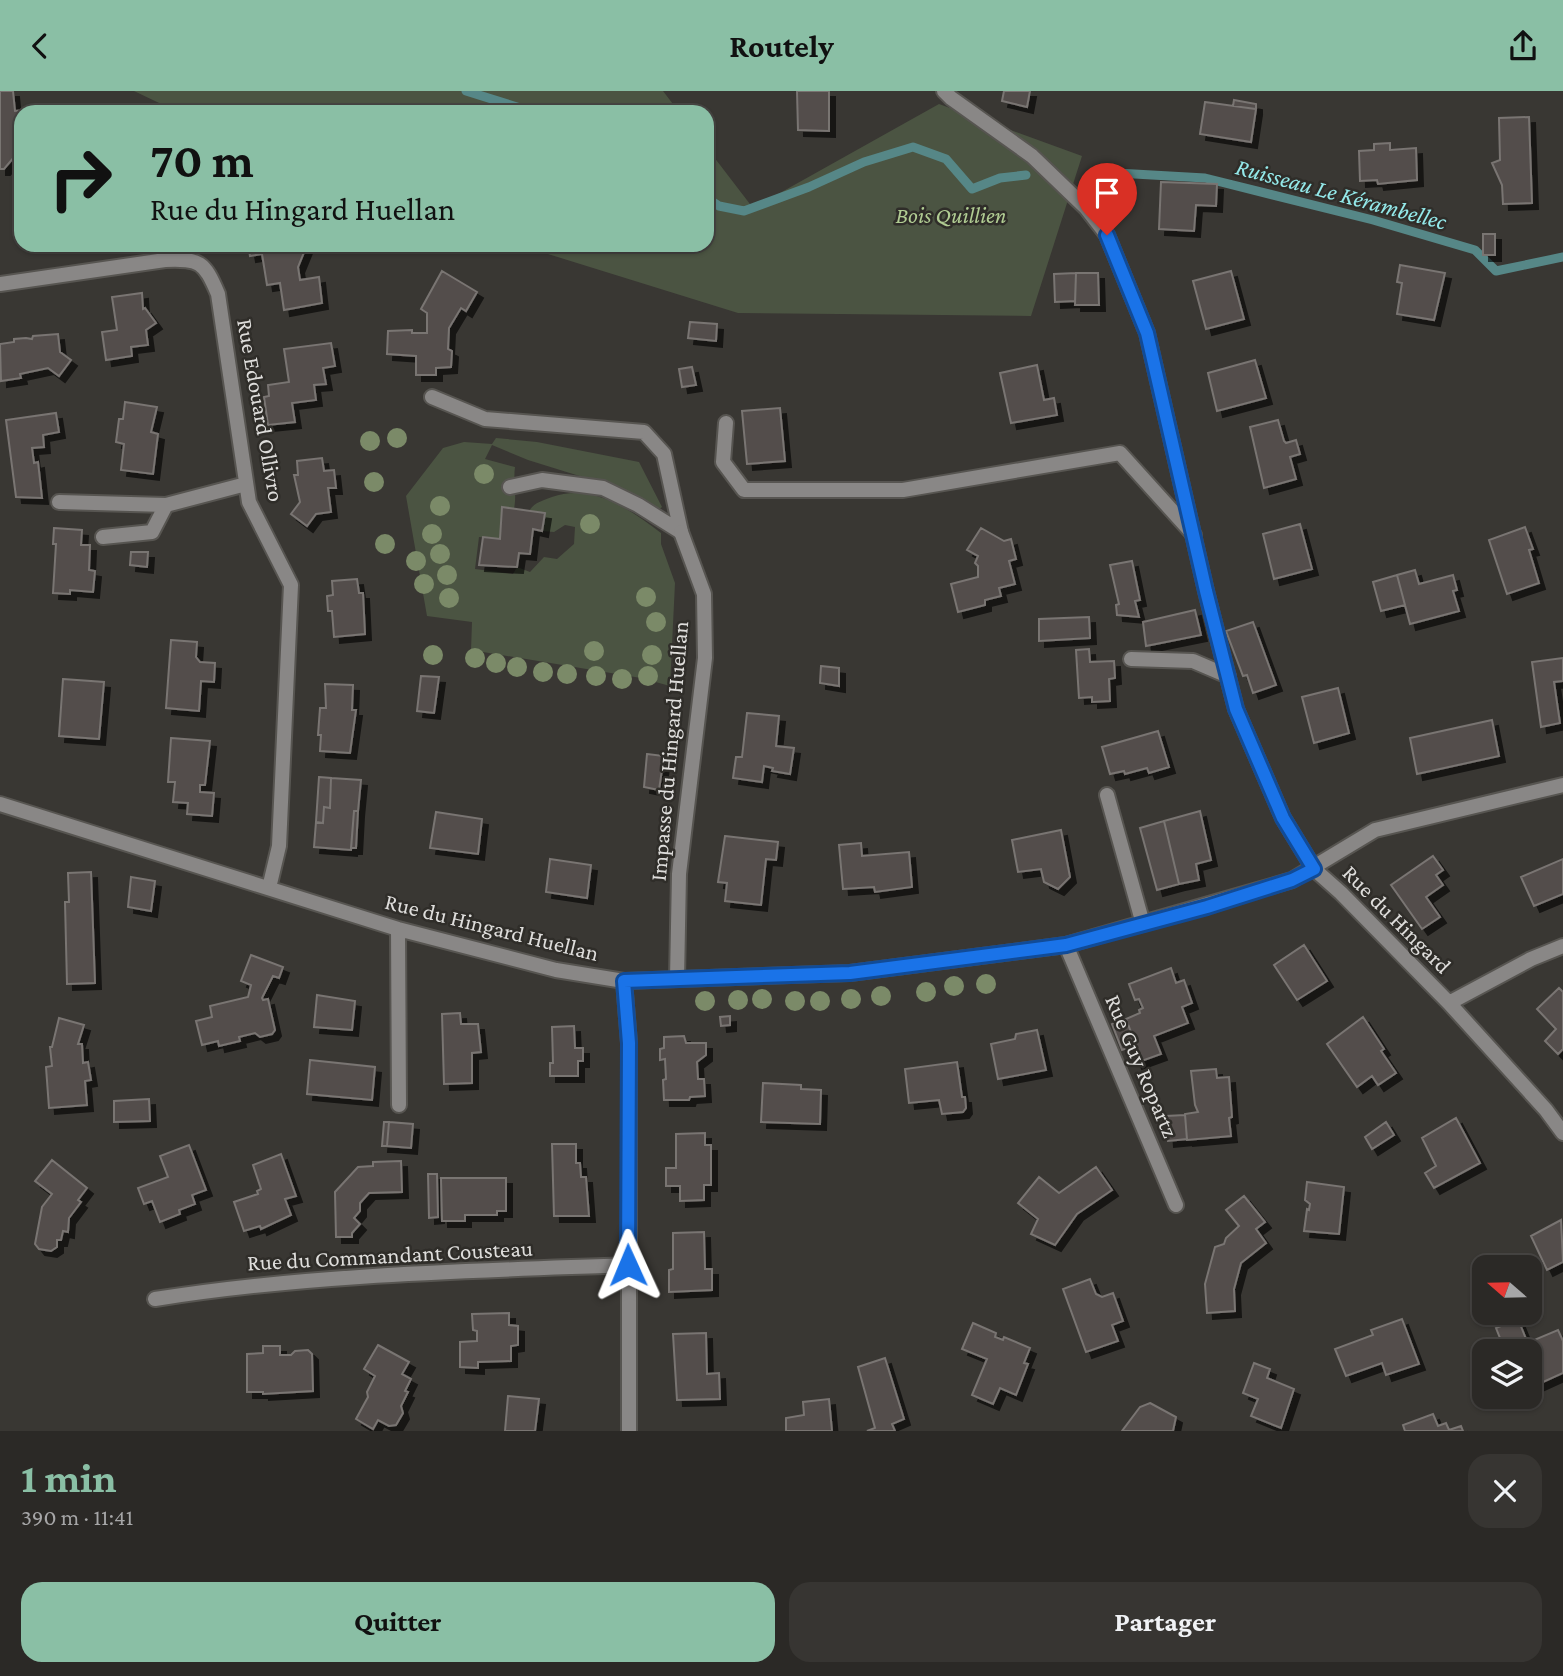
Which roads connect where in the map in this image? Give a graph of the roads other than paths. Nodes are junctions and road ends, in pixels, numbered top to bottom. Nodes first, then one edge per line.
1 (944, 91) edge
2 (0, 284) edge
3 (432, 397) dead end
4 (726, 423) dead end
5 (246, 484) junction
6 (510, 488) dead end
7 (60, 502) dead end
8 (166, 505) junction
9 (681, 532) junction
10 (1194, 535) junction
11 (103, 537) dead end
12 (1131, 659) dead end
13 (1228, 676) junction
14 (1563, 785) edge
15 (1107, 795) dead end
16 (0, 804) edge
17 (1314, 869) junction
18 (269, 888) junction
19 (1143, 924) junction
20 (398, 929) junction
21 (1066, 945) junction
22 (1563, 946) edge
23 (677, 979) junction
24 (624, 981) junction
25 (1449, 1003) junction
26 (399, 1105) dead end
27 (1563, 1133) edge
28 (1176, 1205) dead end
29 (628, 1265) junction
30 (155, 1299) dead end
31 (629, 1431) edge

1 - 10 street, Rue du Hingard
2 - 5 street, Rue Edouard Ollivro
3 - 9 street, Impasse du Hingard Huellan
4 - 10 street
5 - 8 street
5 - 18 street, Rue Edouard Ollivro
6 - 9 street
7 - 8 street
8 - 11 street
9 - 23 street, Impasse du Hingard Huellan
10 - 13 street, Rue du Hingard
12 - 13 street
13 - 17 street, Rue du Hingard
14 - 17 street, Rue du Hingard Huellan
15 - 19 street
16 - 18 street, Rue du Hingard Huellan
17 - 19 street, Rue du Hingard Huellan
17 - 25 street, Rue du Hingard
18 - 20 street, Rue du Hingard Huellan
19 - 21 street, Rue du Hingard Huellan
20 - 24 street, Rue du Hingard Huellan
20 - 26 street
21 - 23 street, Rue du Hingard Huellan
21 - 28 street, Rue Guy Ropartz
22 - 25 street
23 - 24 street, Rue du Hingard Huellan
24 - 29 street
25 - 27 street, Rue du Hingard
29 - 30 street, Rue du Commandant Cousteau
29 - 31 street

